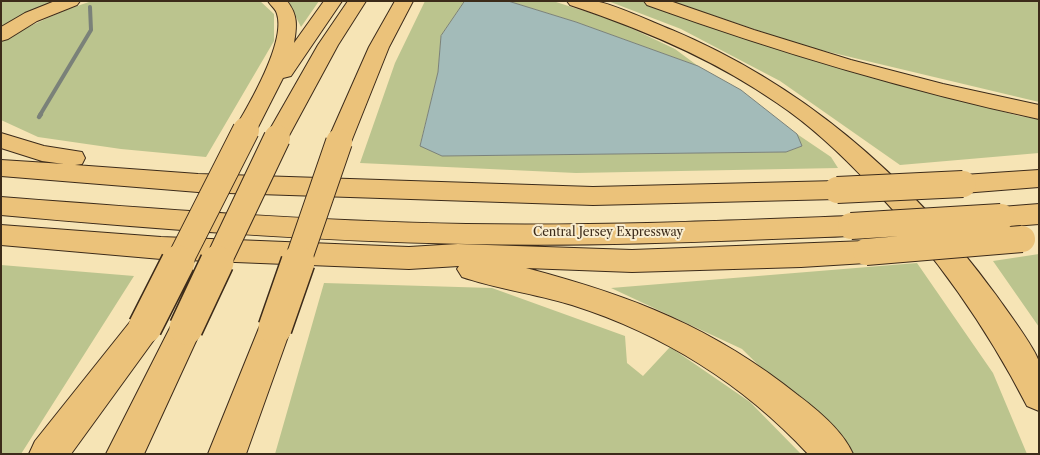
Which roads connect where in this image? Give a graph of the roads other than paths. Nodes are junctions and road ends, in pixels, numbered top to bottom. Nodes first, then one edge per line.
1 (71, 1) edge
2 (277, 1) edge
3 (333, 1) edge
4 (357, 1) edge
5 (404, 1) edge
6 (576, 1) edge
7 (653, 1) edge
8 (1, 35) edge
9 (260, 104) junction
10 (1039, 112) edge
11 (1, 140) edge
12 (1, 168) edge
13 (204, 177) junction
14 (1039, 178) edge
15 (1, 206) edge
16 (1039, 214) edge
17 (1, 234) edge
18 (1030, 238) edge
19 (161, 248) junction
20 (1, 250) edge
21 (409, 258) junction
22 (145, 327) junction
23 (275, 328) junction
24 (1039, 395) edge
25 (48, 454) edge
26 (72, 454) edge
27 (125, 454) edge
28 (227, 454) edge
29 (243, 454) edge
30 (834, 454) edge

1 - 8 highway
2 - 9 highway
3 - 9 highway
4 - 27 highway, bridge
5 - 23 highway, bridge
6 - 24 highway
7 - 10 highway
9 - 22 highway, bridge
11 - 13 highway
12 - 13 highway
13 - 14 highway, bridge
15 - 16 highway, Central Jersey Expressway, bridge
17 - 19 highway
18 - 21 highway, bridge
19 - 20 highway
19 - 21 highway
21 - 30 highway
22 - 25 highway
22 - 26 highway
23 - 28 highway
23 - 29 highway

